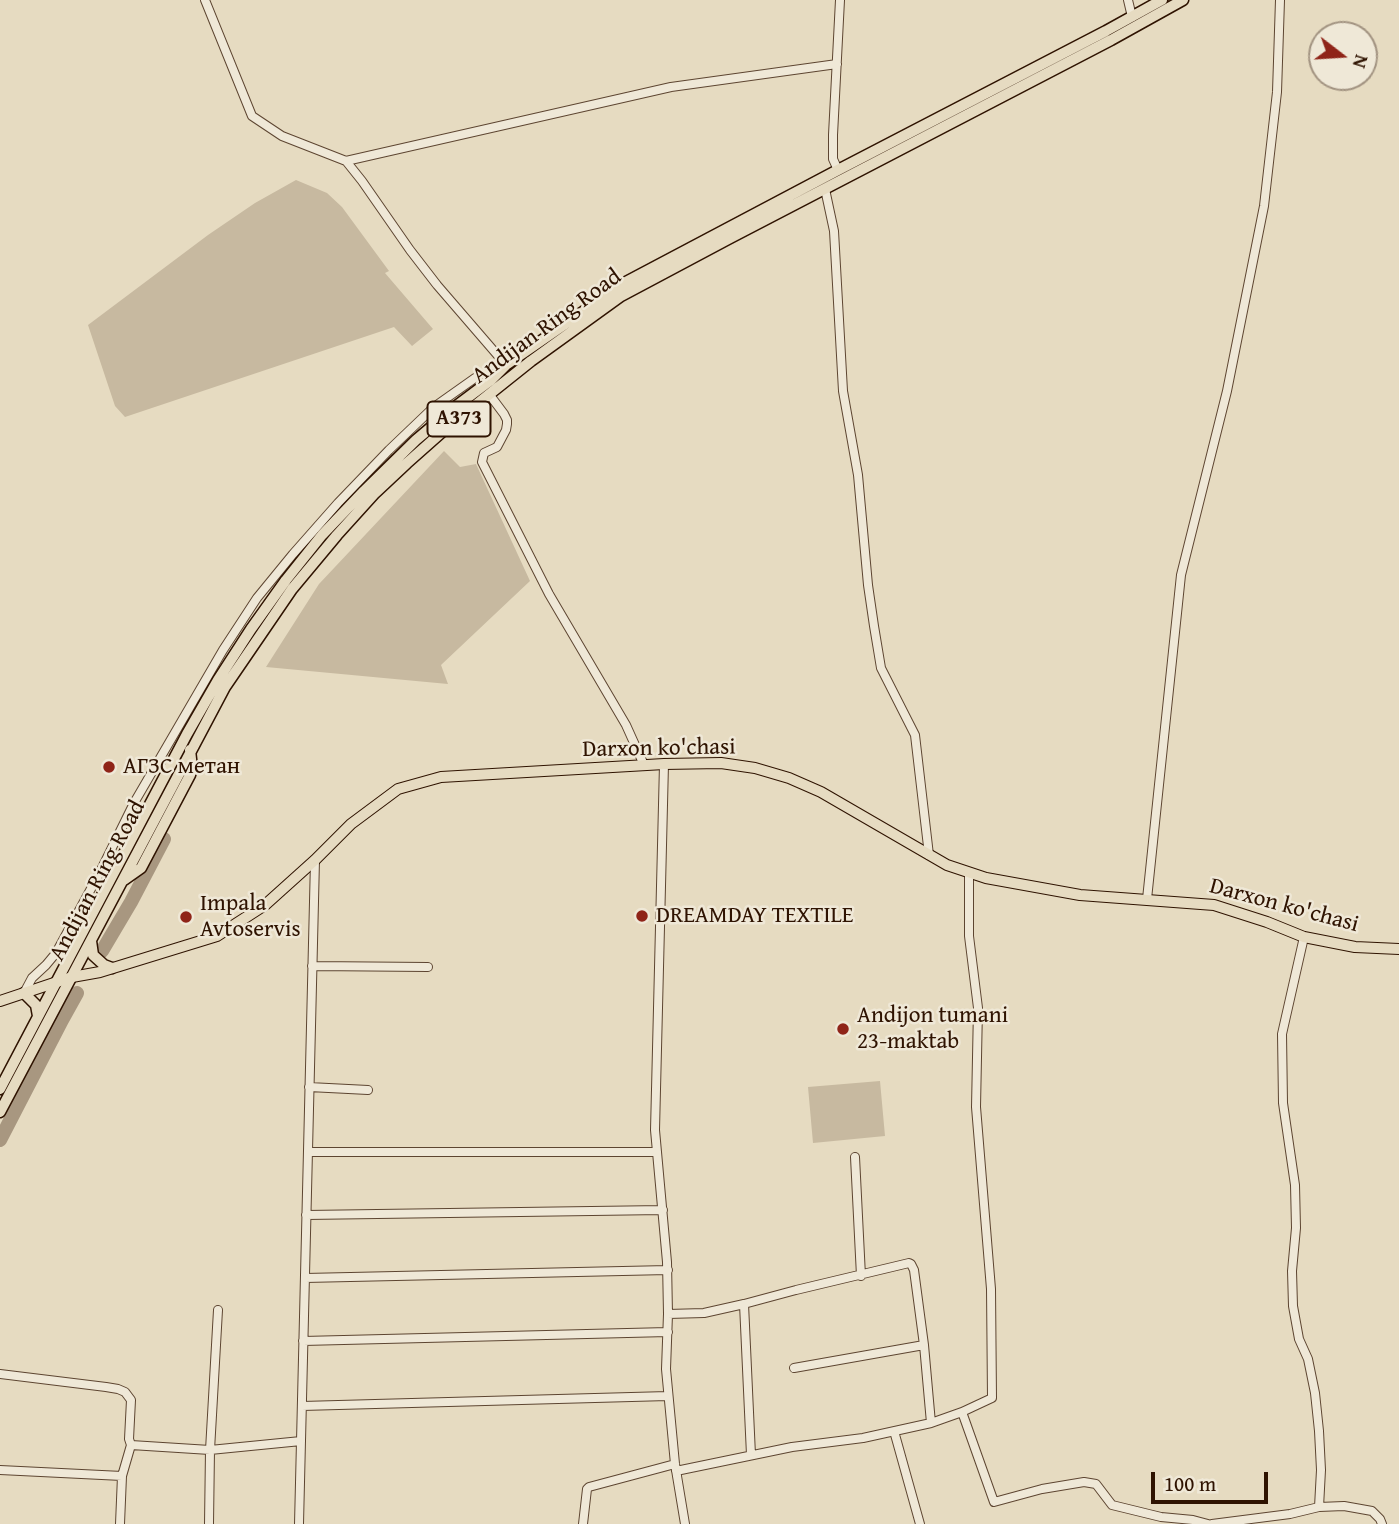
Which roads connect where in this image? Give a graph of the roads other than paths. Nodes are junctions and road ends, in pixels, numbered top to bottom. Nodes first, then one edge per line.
1 (205, 0) edge
2 (839, 0) edge
3 (1128, 0) edge
4 (1162, 0) edge
5 (1182, 0) edge
6 (1280, 0) edge
7 (1132, 17) junction
8 (836, 64) junction
9 (346, 161) junction
10 (838, 170) junction
11 (825, 189) junction
12 (506, 365) junction
13 (475, 378) joint
14 (491, 380) junction
15 (489, 394) junction
16 (159, 761) junction
17 (171, 764) junction
18 (664, 764) junction
19 (644, 765) junction
20 (929, 855) junction
21 (315, 860) junction
22 (969, 873) junction
23 (99, 874) junction
24 (116, 880) junction
25 (1147, 899) junction
26 (1304, 937) junction
27 (91, 941) junction
28 (1399, 949) edge
29 (312, 965) junction
30 (428, 967) dead end
31 (112, 968) junction
32 (72, 977) junction
33 (56, 982) junction
34 (24, 993) junction
35 (0, 1001) edge
36 (38, 1016) junction
37 (309, 1087) junction
38 (0, 1089) edge
39 (368, 1090) dead end
40 (0, 1112) edge
41 (308, 1152) junction
42 (657, 1152) junction
43 (855, 1157) dead end
44 (663, 1210) junction
45 (306, 1215) junction
46 (668, 1270) junction
47 (862, 1276) junction
48 (305, 1279) junction
49 (744, 1304) junction
50 (218, 1310) dead end
51 (668, 1314) junction
52 (668, 1332) junction
53 (303, 1341) junction
54 (924, 1345) junction
55 (794, 1368) dead end
56 (0, 1374) edge
57 (668, 1396) junction
58 (302, 1406) junction
59 (961, 1412) junction
60 (931, 1423) junction
61 (894, 1431) junction
62 (301, 1441) junction
63 (131, 1445) junction
64 (210, 1450) junction
65 (751, 1455) junction
66 (675, 1467) junction
67 (0, 1470) edge
68 (122, 1476) junction
69 (1319, 1507) junction
70 (120, 1524) edge
71 (209, 1524) edge
72 (299, 1524) edge
73 (583, 1524) edge
74 (685, 1524) edge
75 (920, 1524) edge
76 (1210, 1524) edge
77 (1382, 1524) edge

1 - 9 street
2 - 8 street
3 - 7 street
4 - 7 highway, Andijan Ring Road / A373
5 - 11 highway, Andijan Ring Road / A373
6 - 25 street
7 - 10 highway, Andijan Ring Road / A373
8 - 9 street
8 - 10 street
9 - 12 street
10 - 12 highway, Andijan Ring Road / A373
11 - 15 highway, Andijan Ring Road / A373
11 - 20 street
12 - 14 highway, Andijan Ring Road / A373
13 - 14 highway
13 - 16 street
14 - 17 highway, Andijan Ring Road / A373
15 - 19 street
15 - 24 highway, Andijan Ring Road / A373
16 - 17 highway
16 - 23 street
17 - 24 highway, Andijan Ring Road / A373
18 - 19 main road, Darxon ko'chasi
18 - 20 main road, Darxon ko'chasi
18 - 42 street
19 - 21 main road, Darxon ko'chasi
20 - 22 main road, Darxon ko'chasi
21 - 29 street
21 - 31 main road, Darxon ko'chasi
22 - 25 main road, Darxon ko'chasi
22 - 59 street
23 - 24 highway
23 - 34 street
24 - 27 highway, Andijan Ring Road / A373
24 - 33 highway, Andijan Ring Road / A373
25 - 26 main road, Darxon ko'chasi
26 - 28 main road, Darxon ko'chasi
26 - 69 street
27 - 31 highway
27 - 32 highway, Andijan Ring Road / A373
29 - 30 street
29 - 37 street
31 - 32 main road, Darxon ko'chasi
32 - 33 main road, Darxon ko'chasi
32 - 40 highway, Andijan Ring Road / A373
33 - 34 main road, Darxon ko'chasi
33 - 36 highway, Andijan Ring Road / A373
34 - 35 main road, Darxon ko'chasi
34 - 36 highway
36 - 38 highway, Andijan Ring Road / A373
37 - 39 street
37 - 41 street
41 - 42 street
41 - 45 street
42 - 44 street
43 - 47 street
44 - 45 street
44 - 46 street
45 - 48 street
46 - 48 street
46 - 51 street
47 - 49 street
47 - 54 street
48 - 53 street
49 - 51 street
49 - 65 street
50 - 64 street
51 - 52 street
52 - 53 street
52 - 57 street
53 - 58 street
54 - 55 street
54 - 60 street
56 - 63 street
57 - 58 street
57 - 66 street
58 - 62 street
59 - 60 street
59 - 76 street
60 - 61 street
61 - 65 street
61 - 75 street
62 - 64 street
62 - 72 street
63 - 64 street
63 - 68 street
64 - 71 street
65 - 66 street
66 - 73 street
66 - 74 street
67 - 68 street
68 - 70 street
69 - 76 street
69 - 77 street

